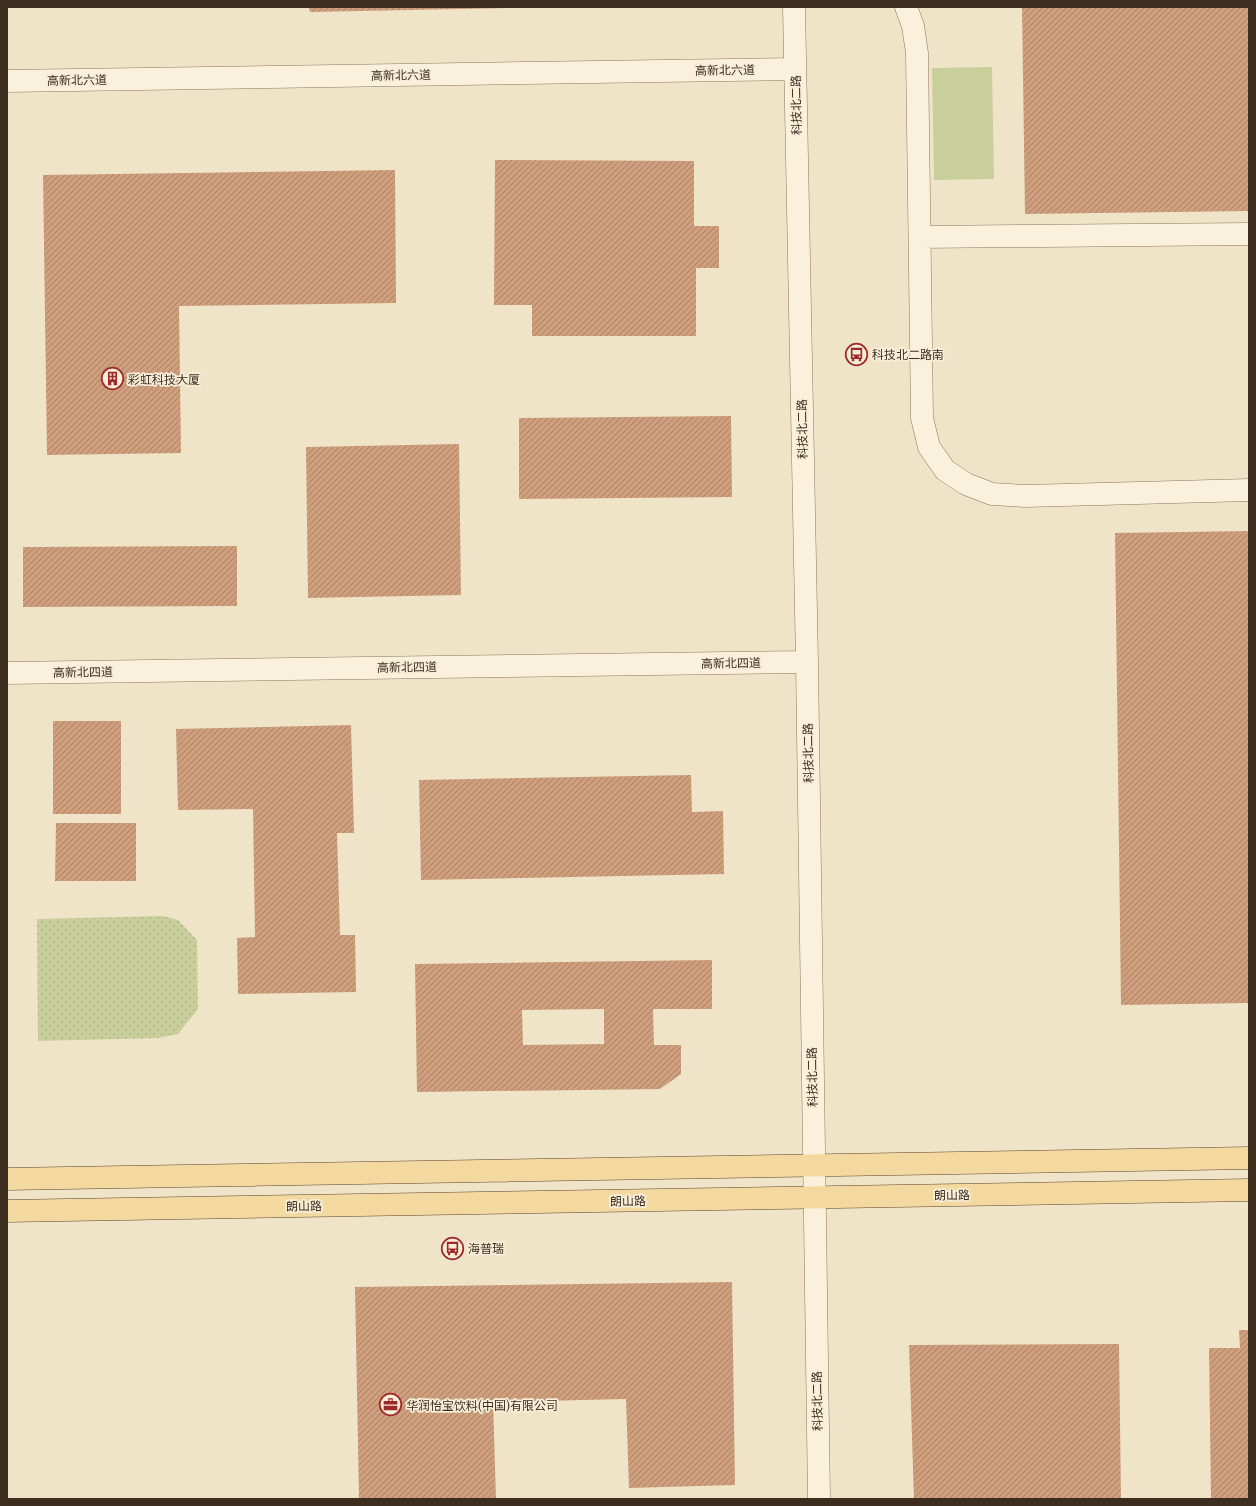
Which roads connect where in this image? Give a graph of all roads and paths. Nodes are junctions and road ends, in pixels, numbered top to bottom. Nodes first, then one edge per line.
1 (794, 7) edge
2 (906, 7) edge
3 (795, 69) junction
4 (7, 81) edge
5 (1249, 234) edge
6 (920, 237) junction
7 (1249, 490) edge
8 (807, 662) junction
9 (7, 673) edge
10 (1249, 1158) edge
11 (813, 1165) junction
12 (7, 1178) edge
13 (1249, 1190) edge
14 (814, 1198) junction
15 (7, 1212) edge
16 (819, 1499) edge

1 - 3 street, 科技北二路
2 - 6 street
3 - 4 street, 高新北六道
3 - 8 street, 科技北二路
5 - 6 street
6 - 7 street
8 - 9 street, 高新北四道
8 - 11 street, 科技北二路
10 - 11 main road
11 - 12 main road
11 - 14 street, 科技北二路
13 - 14 main road, 朗山路
14 - 15 main road, 朗山路
14 - 16 street, 科技北二路

